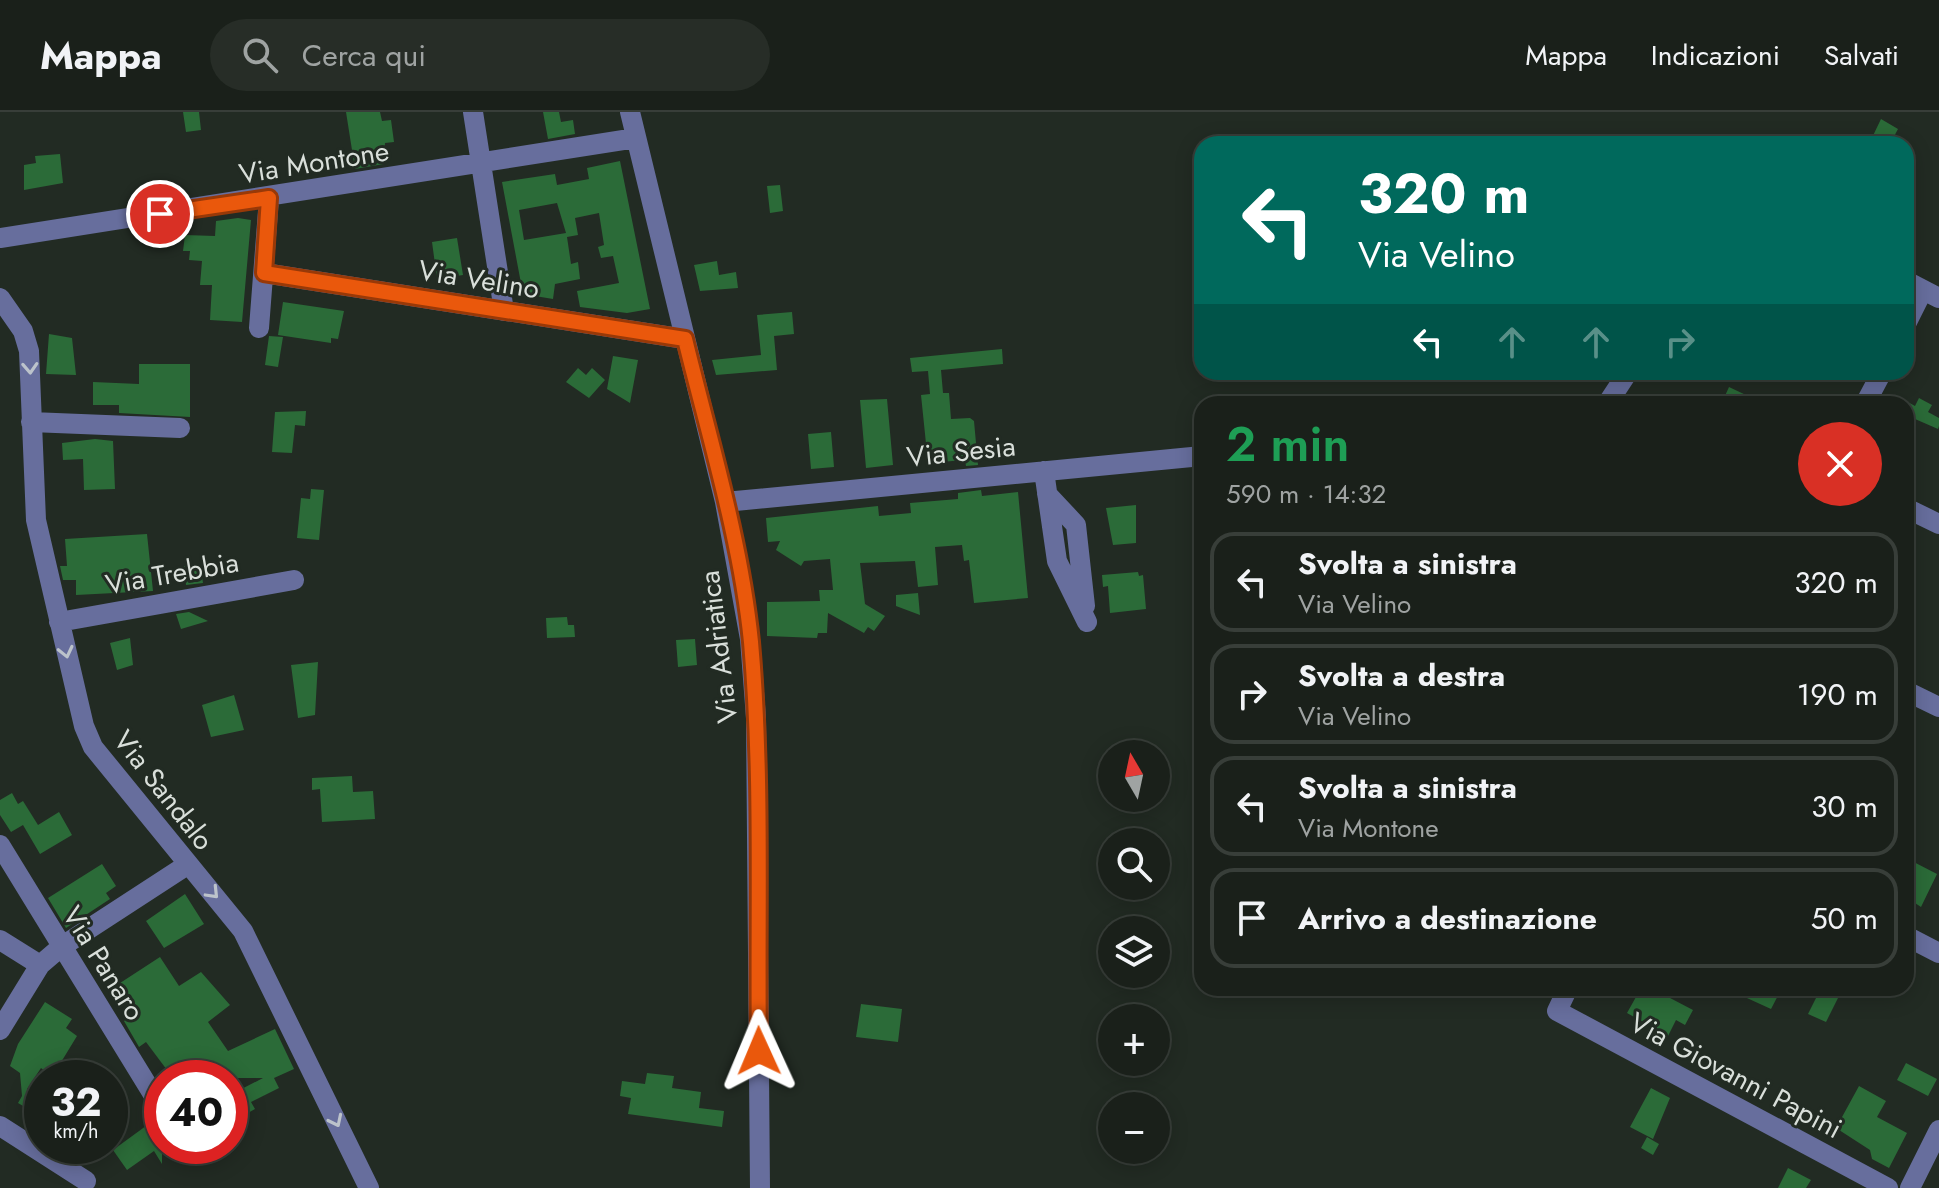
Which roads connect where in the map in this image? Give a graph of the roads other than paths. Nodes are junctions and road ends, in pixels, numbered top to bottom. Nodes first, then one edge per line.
1 (473, 112) edge
2 (630, 112) edge
3 (636, 138) junction
4 (482, 164) junction
5 (269, 198) junction
6 (0, 238) edge
7 (264, 273) junction
8 (1923, 290) edge
9 (0, 298) edge
10 (1914, 308) edge
11 (504, 311) junction
12 (259, 328) dead end
13 (685, 339) junction
14 (31, 422) junction
15 (180, 428) dead end
16 (1194, 457) edge
17 (1044, 471) junction
18 (1047, 494) junction
19 (725, 502) junction
20 (1914, 512) edge
21 (1939, 524) edge
22 (294, 580) dead end
23 (59, 622) junction
24 (1914, 695) edge
25 (1939, 707) edge
26 (0, 845) edge
27 (187, 865) junction
28 (0, 940) edge
29 (1914, 940) edge
30 (61, 947) junction
31 (1939, 953) edge
32 (40, 965) junction
33 (1564, 996) edge
34 (0, 1030) edge
35 (144, 1080) edge
36 (0, 1126) edge
37 (1939, 1130) edge
38 (86, 1181) dead end
39 (369, 1188) edge
40 (760, 1188) edge
41 (1888, 1188) edge
42 (1910, 1188) edge

1 - 4 street
2 - 3 street, Via Adriatica
3 - 4 street, Via Montone
3 - 13 street, Via Adriatica
4 - 5 street, Via Montone
4 - 11 street
5 - 6 street, Via Montone
5 - 7 street
7 - 11 street, Via Velino
7 - 12 street
8 - 10 street
9 -> 14 street, Via Sandalo
11 - 13 street, Via Velino
13 - 19 street, Via Adriatica
14 - 15 street
14 - 23 street, Via Sandalo
16 - 17 street, Via Sesia
17 - 18 street
17 - 19 street, Via Sesia
18 - 18 street
19 - 40 street, Via Adriatica
20 - 21 street
22 - 23 street, Via Trebbia
23 -> 27 street, Via Sandalo
24 - 25 street
26 - 30 street, Via Panaro
27 - 30 street
27 -> 39 street, Via Sandalo
28 - 32 street
29 - 31 street
30 - 32 street
30 - 35 street, Via Panaro
32 - 34 street
33 - 41 street, Via Giovanni Papini
36 - 38 street
37 - 42 street

